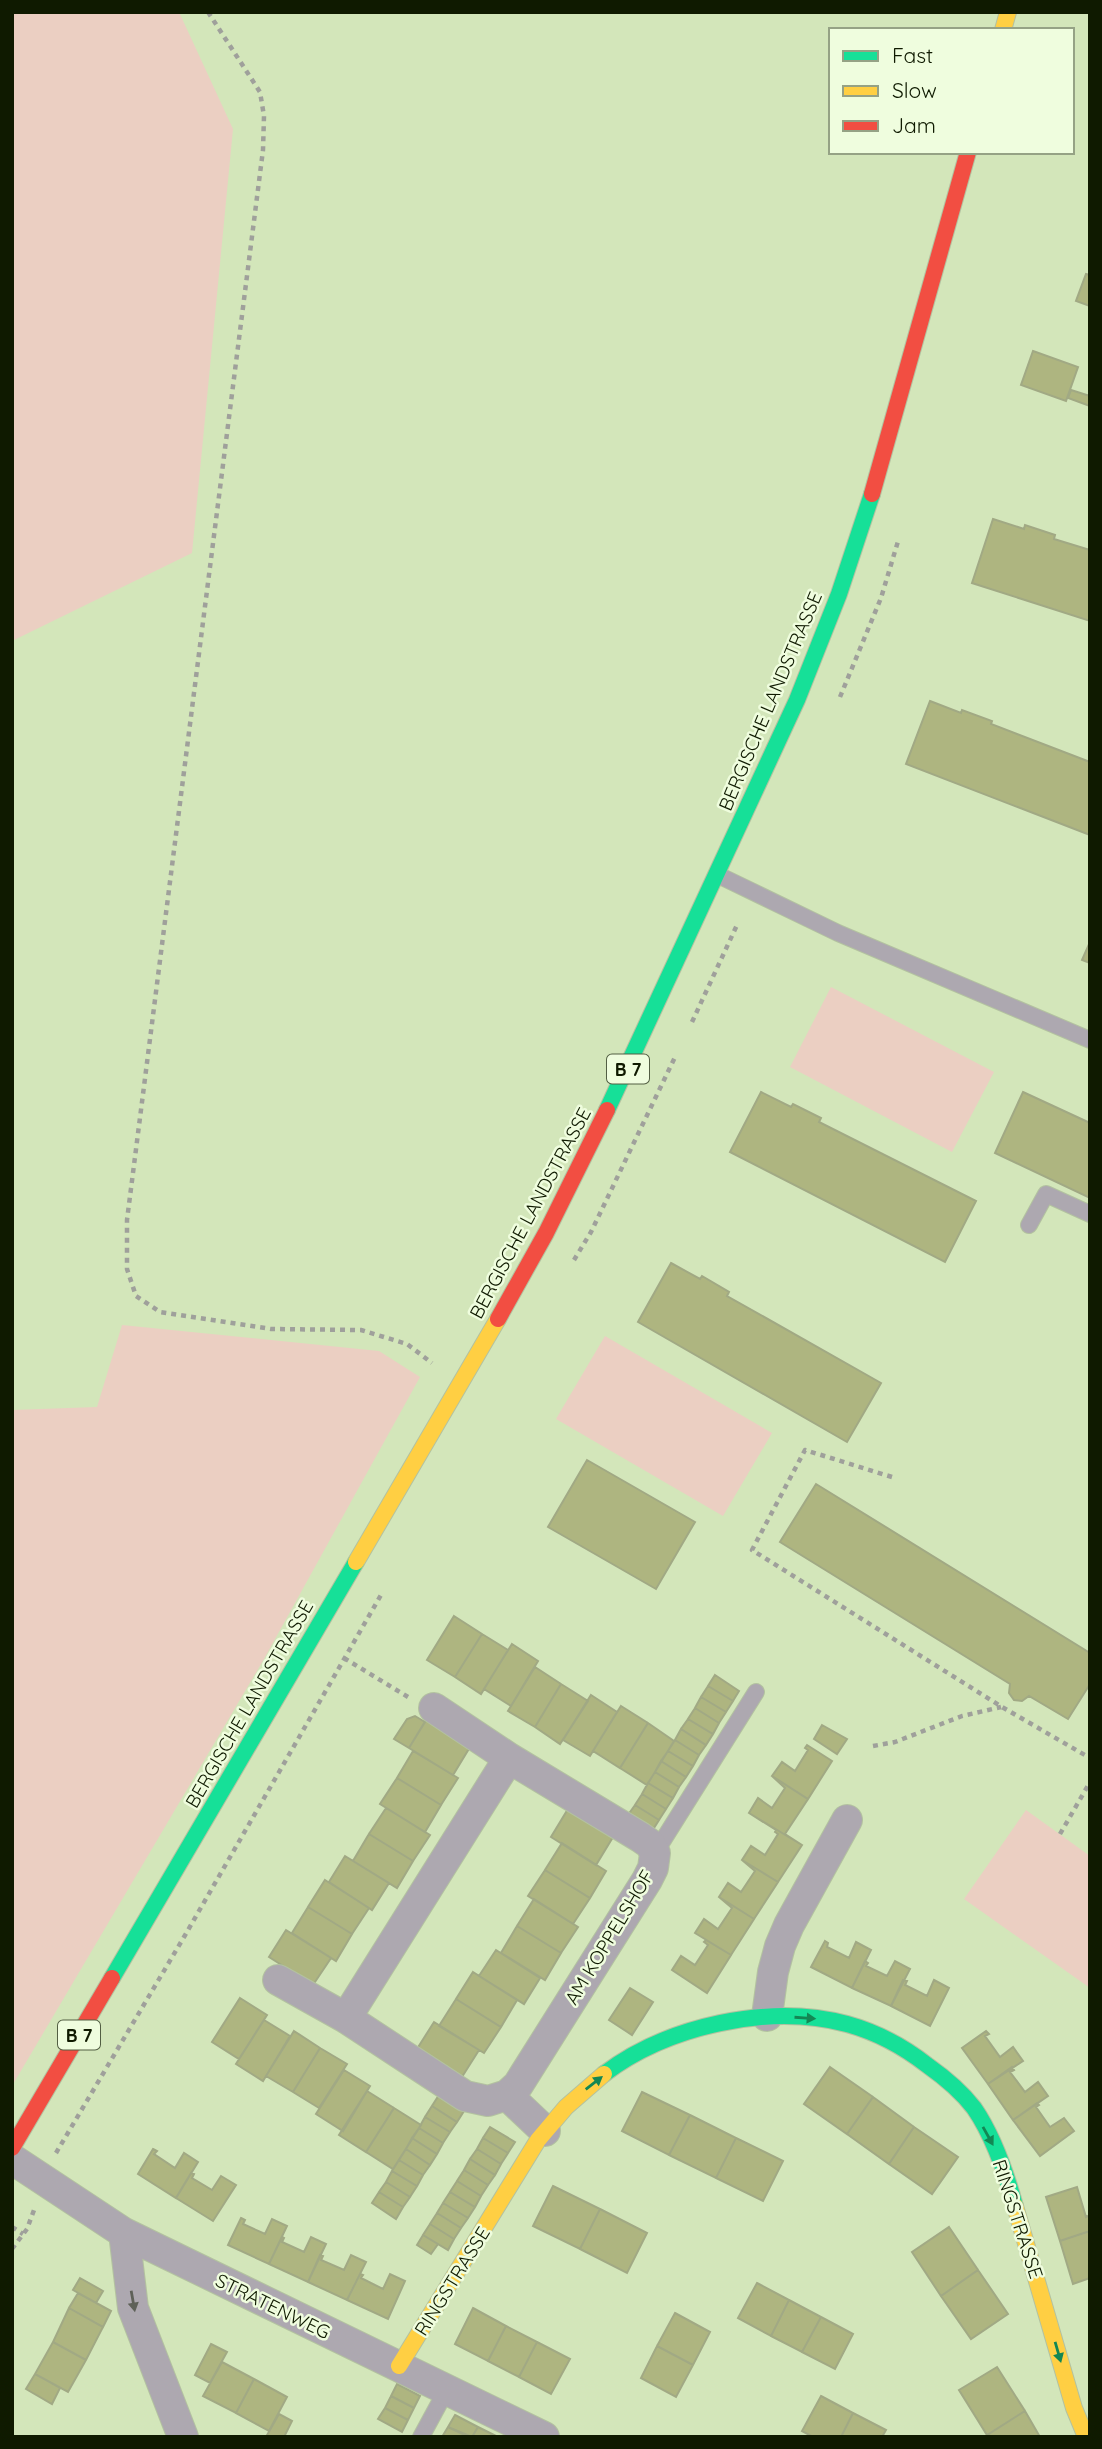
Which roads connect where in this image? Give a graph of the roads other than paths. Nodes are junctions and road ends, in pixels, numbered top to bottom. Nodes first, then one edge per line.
1 (967, 154) edge
2 (717, 875) junction
3 (1090, 1040) edge
4 (1090, 1214) edge
5 (1029, 1225) dead end
6 (756, 1692) dead end
7 (434, 1708) road end
8 (509, 1758) junction
9 (847, 1820) dead end
10 (655, 1853) junction
11 (278, 1980) dead end
12 (768, 2016) junction
13 (346, 2018) junction
14 (507, 2095) junction
15 (545, 2131) junction
16 (12, 2148) edge
17 (12, 2159) edge
18 (124, 2233) junction
19 (400, 2366) junction
20 (447, 2389) junction
21 (533, 2434) edge
22 (183, 2437) edge
23 (421, 2437) edge
24 (1086, 2437) edge

1 - 2 main road, BERGISCHE LANDSTRASSE / B 7
2 - 3 lane
2 - 16 main road, BERGISCHE LANDSTRASSE / B 7
4 - 5 lane
6 - 10 lane
7 - 8 street, AM KOPPELSHOF
8 - 10 street, AM KOPPELSHOF
8 - 13 street
9 - 12 street
10 - 14 street, AM KOPPELSHOF
11 - 13 street
15 -> 12 main road, RINGSTRASSE
12 -> 24 main road, RINGSTRASSE
13 - 14 street
14 - 15 street
15 - 19 main road, RINGSTRASSE
17 - 18 street, STRATENWEG
18 - 19 street, STRATENWEG
18 -> 22 street
19 - 20 street, STRATENWEG
20 - 21 street, STRATENWEG
20 - 23 lane

